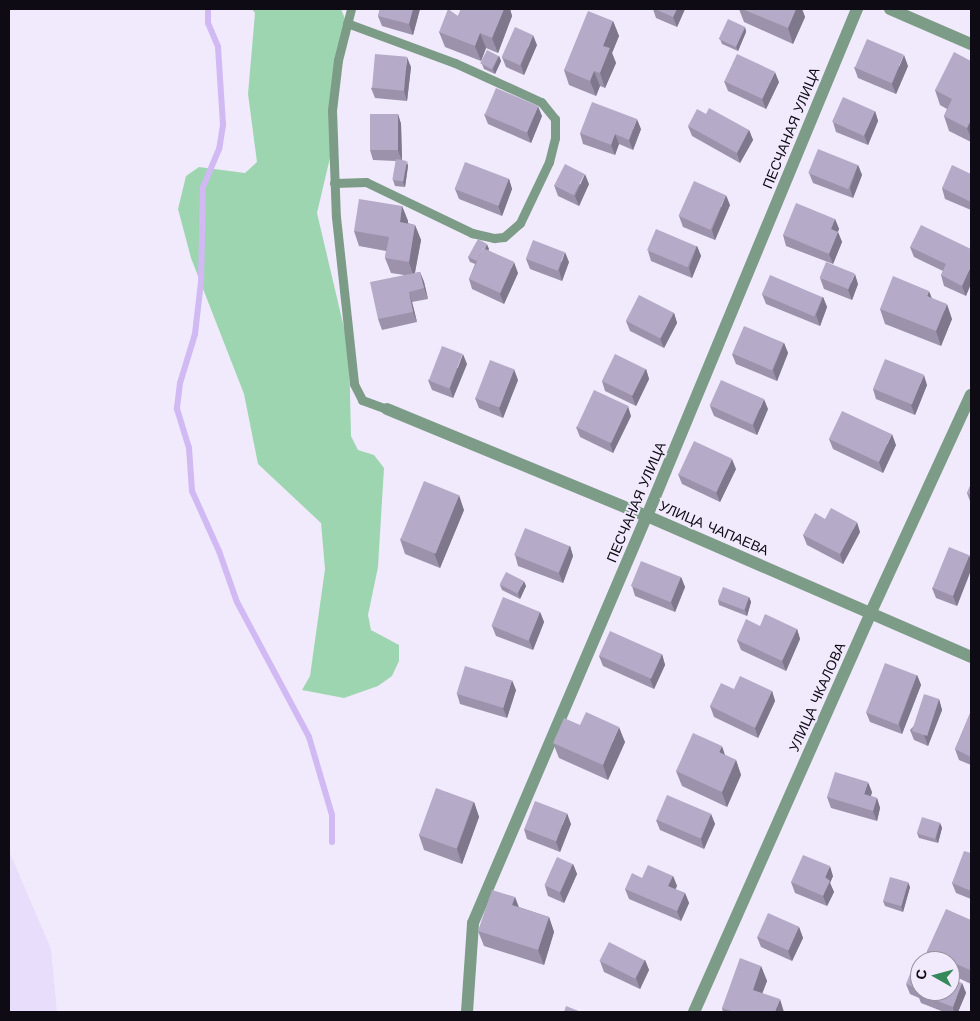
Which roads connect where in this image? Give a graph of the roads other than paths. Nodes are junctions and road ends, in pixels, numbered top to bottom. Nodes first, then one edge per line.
1 (351, 9) edge
2 (857, 9) edge
3 (890, 9) edge
4 (347, 24) junction
5 (971, 44) edge
6 (334, 182) junction
7 (971, 395) edge
8 (387, 409) joint
9 (647, 516) junction
10 (871, 612) junction
11 (971, 657) edge
12 (467, 1012) edge
13 (694, 1012) edge

1 - 4 lane
2 - 9 street, ПЕСЧАНАЯ УЛИЦА
3 - 5 street
4 - 6 lane
4 - 6 lane
6 - 8 lane
7 - 10 street, УЛИЦА ЧКАЛОВА
8 - 9 street, УЛИЦА ЧАПАЕВА
9 - 10 street, УЛИЦА ЧАПАЕВА
9 - 12 street, ПЕСЧАНАЯ УЛИЦА
10 - 11 street, УЛИЦА ЧАПАЕВА
10 - 13 street, УЛИЦА ЧКАЛОВА

